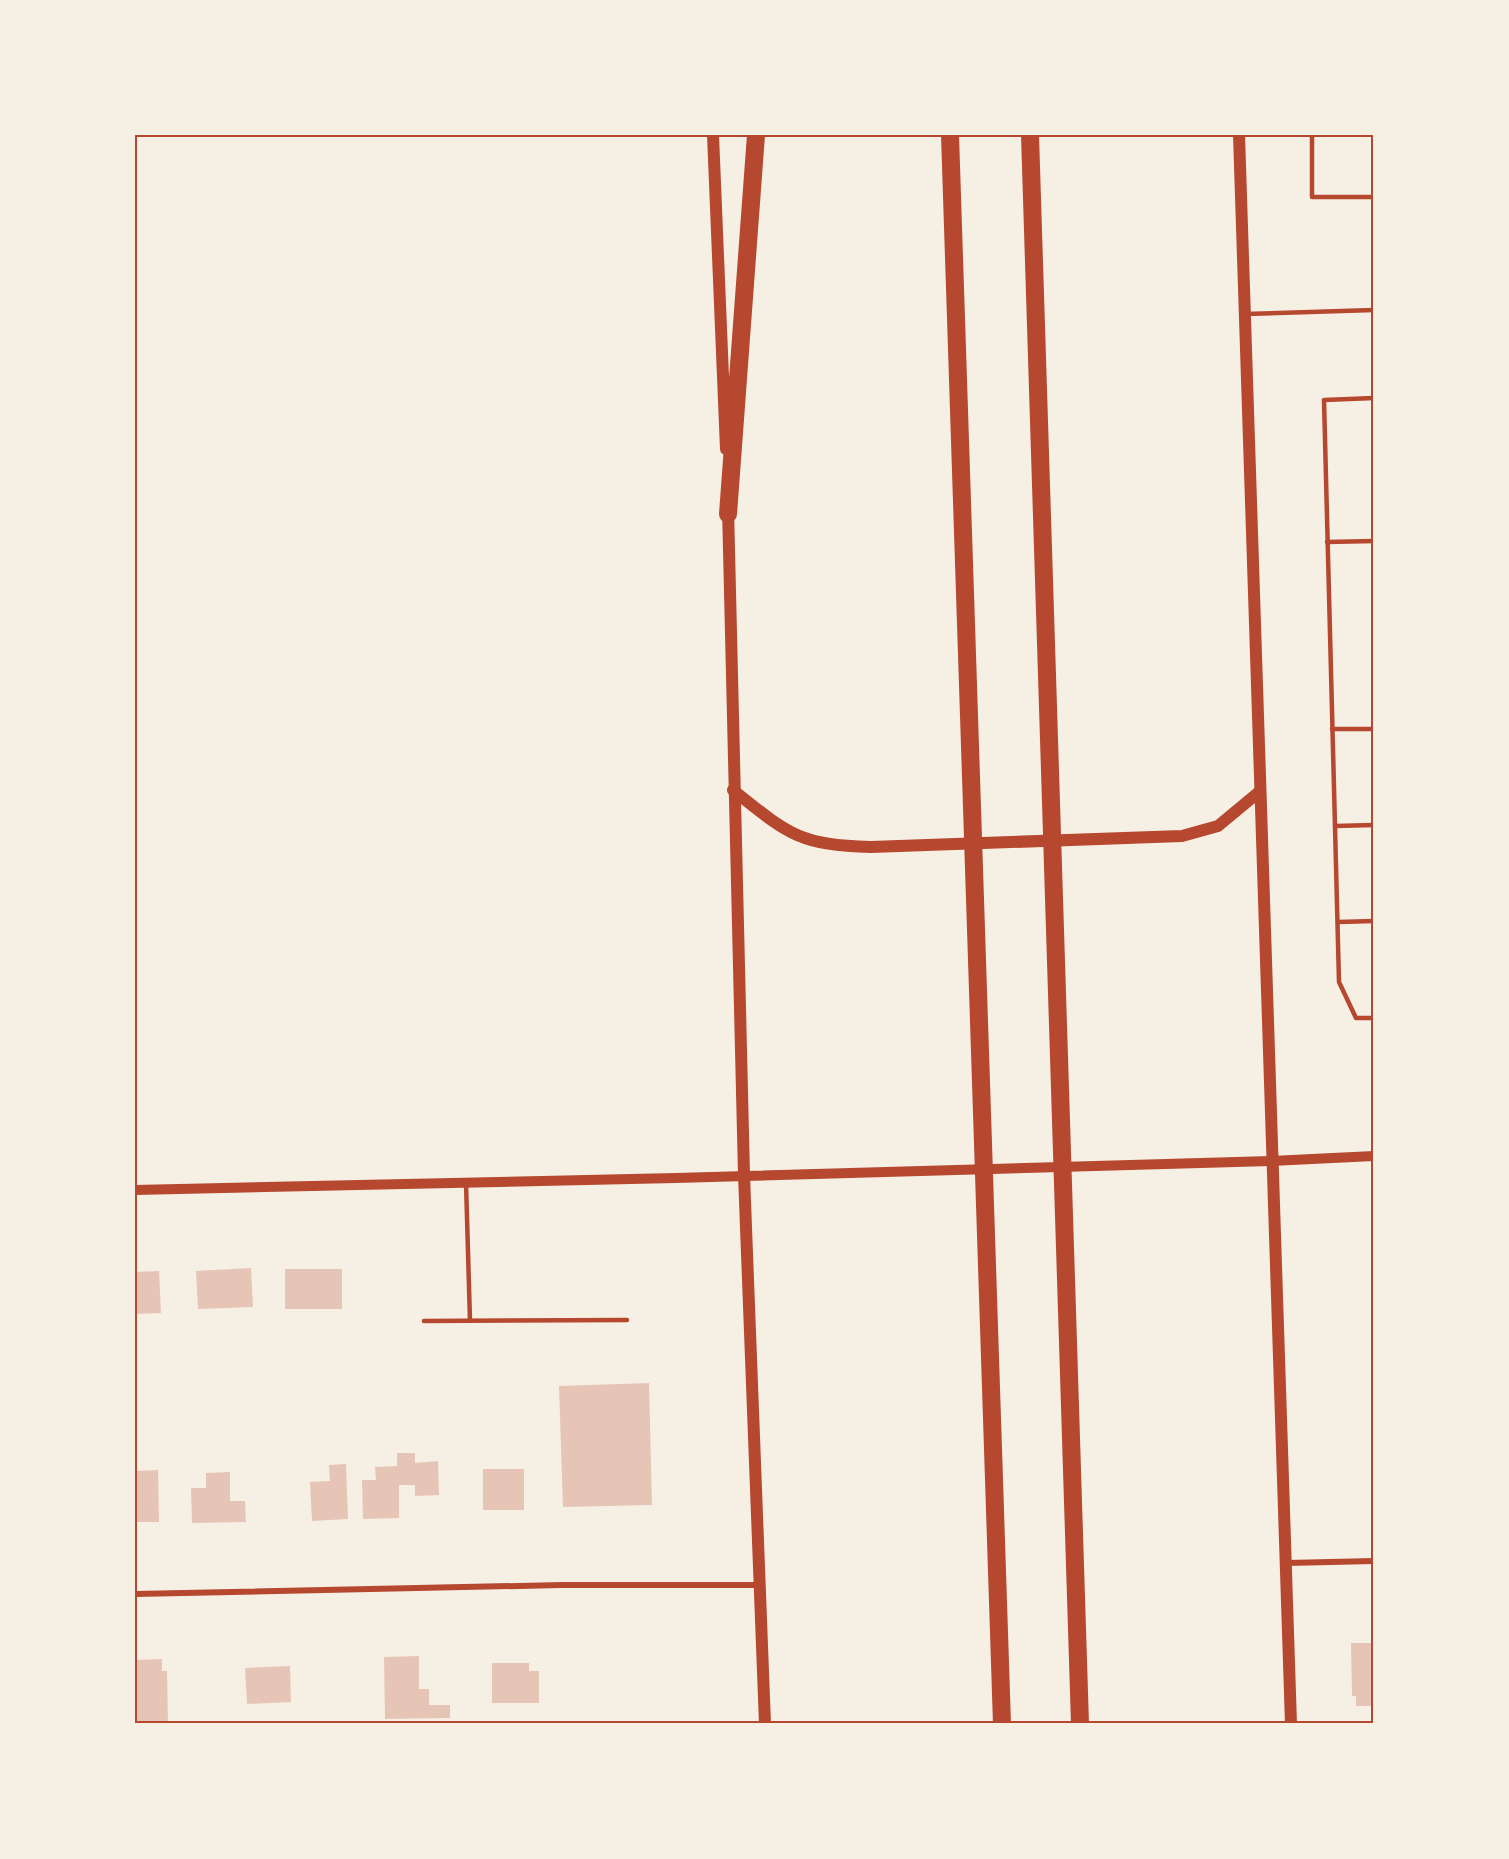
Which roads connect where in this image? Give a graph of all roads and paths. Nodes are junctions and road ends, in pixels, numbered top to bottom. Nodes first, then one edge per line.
1 (712, 135) edge
2 (756, 135) edge
3 (950, 135) edge
4 (1030, 135) edge
5 (1239, 135) edge
6 (1312, 135) edge
7 (1374, 197) edge
8 (1374, 310) edge
9 (1245, 314) junction
10 (1374, 398) edge
11 (728, 514) junction
12 (1327, 542) junction
13 (1374, 542) edge
14 (1332, 729) junction
15 (1374, 729) edge
16 (733, 790) junction
17 (1259, 792) junction
18 (1374, 825) edge
19 (1335, 826) junction
20 (1374, 921) edge
21 (1338, 922) junction
22 (1374, 1018) edge
23 (1374, 1156) edge
24 (1271, 1161) junction
25 (744, 1175) junction
26 (466, 1183) junction
27 (135, 1190) edge
28 (627, 1320) dead end
29 (424, 1321) dead end
30 (470, 1321) junction
31 (1374, 1561) edge
32 (1287, 1563) junction
33 (758, 1585) junction
34 (135, 1594) edge
35 (765, 1724) edge
36 (1002, 1724) edge
37 (1080, 1724) edge
38 (1291, 1724) edge

1 - 11 main road
2 - 11 highway
3 - 36 highway
4 - 37 highway
5 - 9 main road
6 - 7 lane
8 - 9 lane
9 - 17 main road
10 - 12 lane
11 - 16 main road
12 - 13 lane
12 - 14 lane
14 - 15 lane
14 - 19 lane
16 - 17 main road
16 - 25 main road
17 - 24 main road
18 - 19 lane
19 - 21 lane
20 - 21 lane
21 - 22 lane
23 - 24 street
24 - 25 street
24 - 32 main road
25 - 26 street
25 - 33 main road
26 - 27 street
26 - 30 lane
28 - 30 lane
29 - 30 lane
31 - 32 street
32 - 38 main road
33 - 34 street
33 - 35 main road

